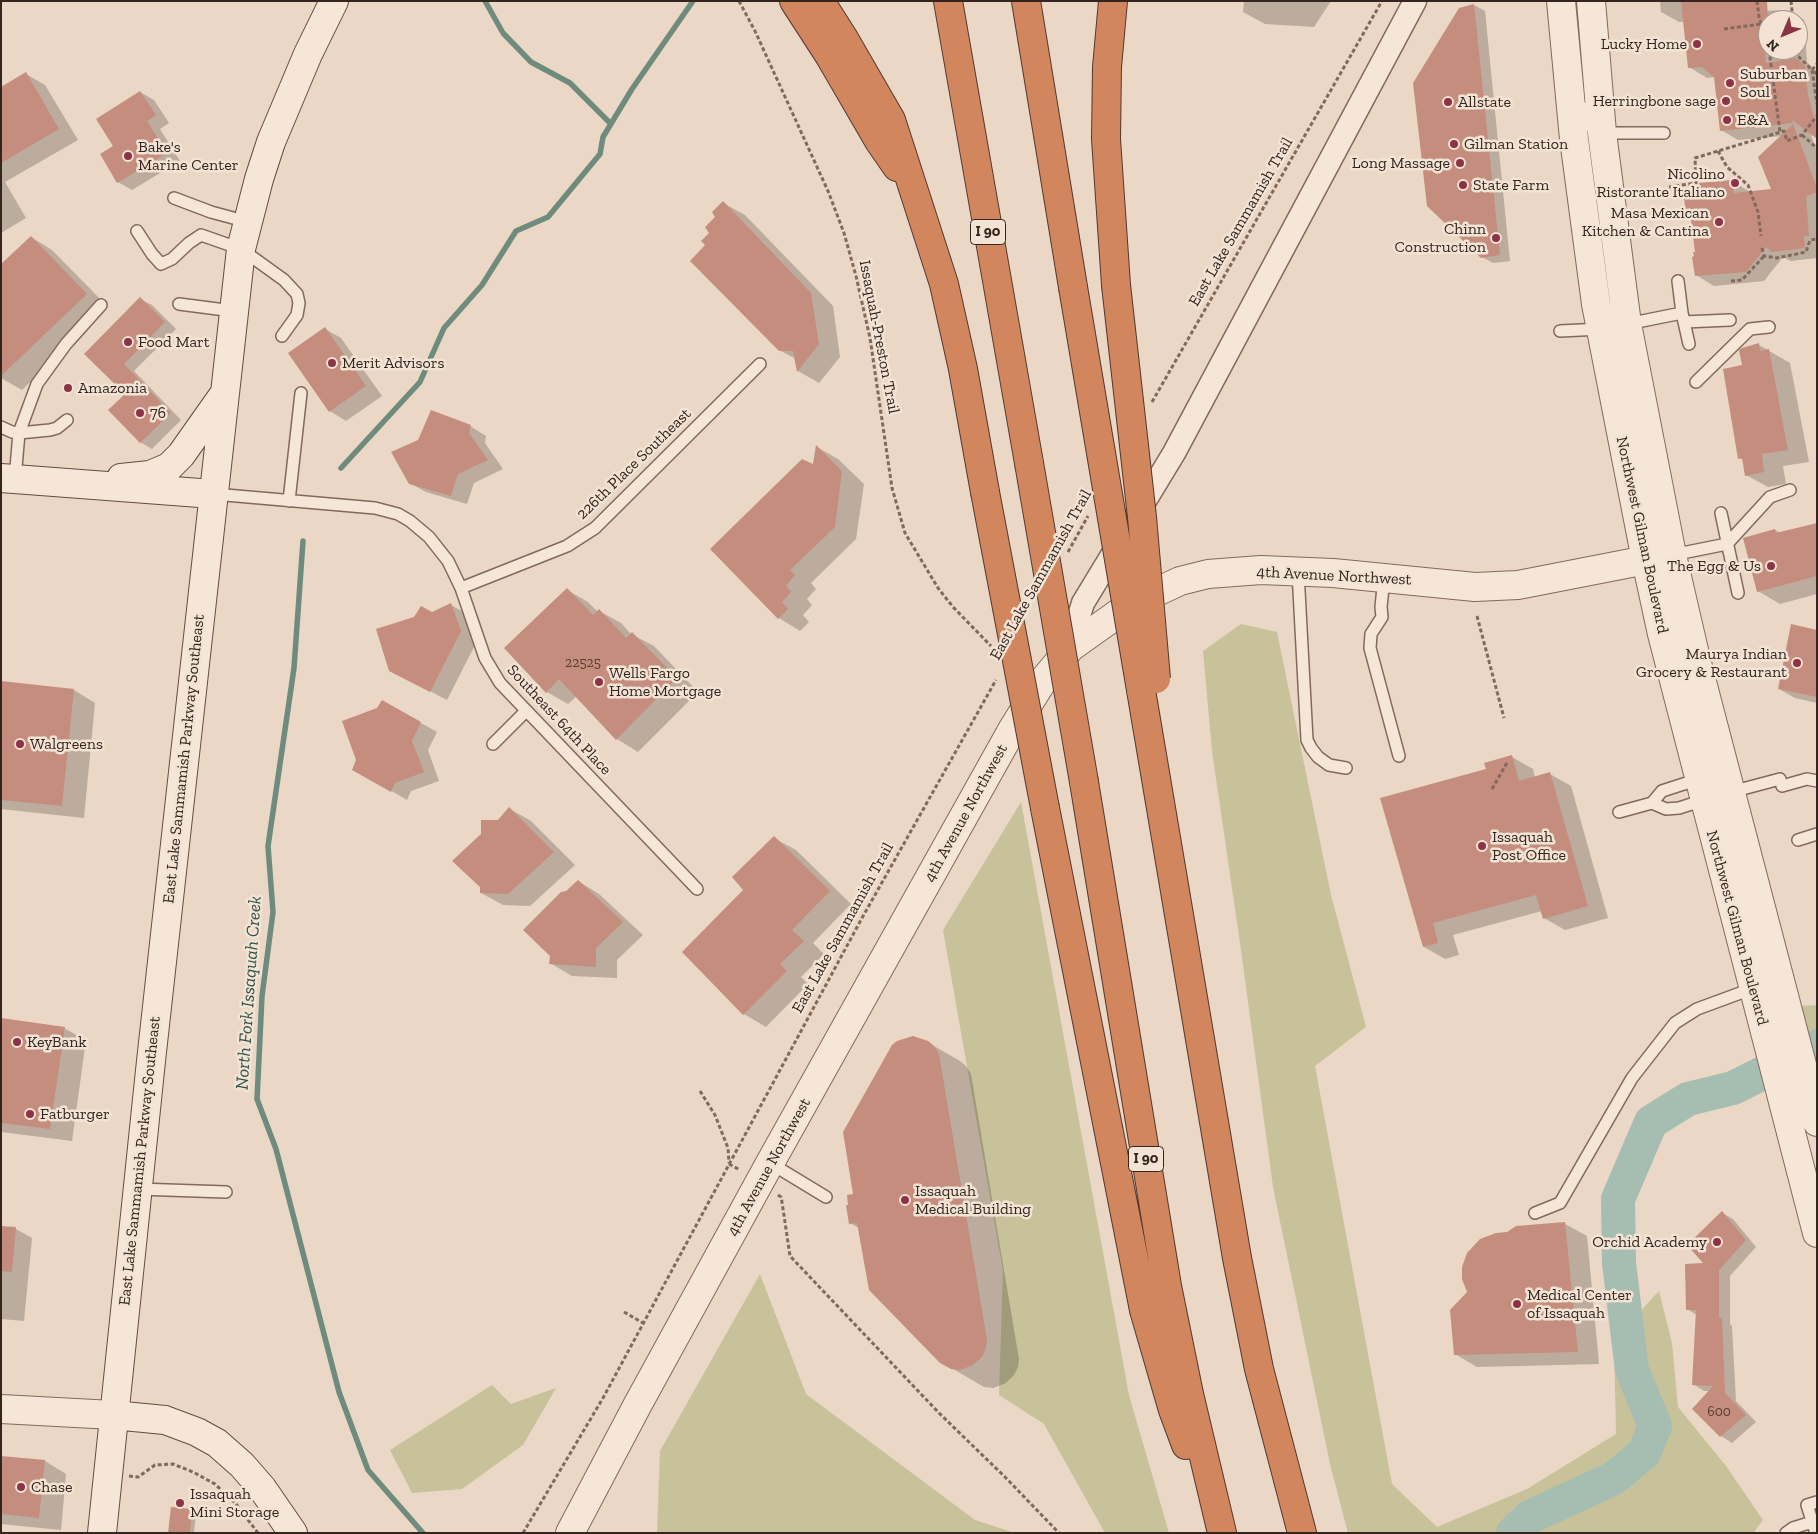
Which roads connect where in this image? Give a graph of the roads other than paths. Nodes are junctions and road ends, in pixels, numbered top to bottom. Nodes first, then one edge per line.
1 (334, 1) edge
2 (794, 1) edge
3 (820, 1) edge
4 (948, 1) edge
5 (1026, 1) edge
6 (1113, 1) edge
7 (1415, 1) edge
8 (1561, 1) edge
9 (1591, 1) edge
10 (1567, 74) junction
11 (1602, 133) junction
12 (1664, 133) dead end
13 (916, 196) junction
14 (174, 198) dead end
15 (248, 222) junction
16 (137, 231) dead end
17 (241, 249) junction
18 (1678, 281) dead end
19 (179, 304) dead end
20 (101, 305) dead end
21 (233, 311) junction
22 (1683, 318) junction
23 (1730, 320) dead end
24 (1614, 327) junction
25 (1769, 327) dead end
26 (1560, 331) dead end
27 (282, 336) dead end
28 (1689, 344) dead end
29 (760, 364) dead end
30 (1696, 382) dead end
31 (301, 393) dead end
32 (224, 394) junction
33 (67, 420) dead end
34 (1, 427) edge
35 (19, 433) junction
36 (8, 479) edge
37 (75, 484) junction
38 (1790, 490) dead end
39 (213, 494) junction
40 (289, 501) junction
41 (1721, 513) dead end
42 (1727, 544) junction
43 (1672, 555) junction
44 (1646, 560) junction
45 (1298, 572) junction
46 (1384, 578) junction
47 (461, 588) junction
48 (1738, 593) dead end
49 (1080, 640) junction
50 (1148, 685) junction
51 (526, 711) junction
52 (493, 744) dead end
53 (1399, 756) dead end
54 (1346, 768) dead end
55 (1817, 781) edge
56 (1713, 793) junction
57 (1652, 803) junction
58 (1619, 812) dead end
59 (1817, 834) edge
60 (1798, 840) dead end
61 (697, 889) dead end
62 (1766, 984) junction
63 (1816, 1119) edge
64 (770, 1163) junction
65 (138, 1189) junction
66 (226, 1192) dead end
67 (826, 1197) dead end
68 (1535, 1213) dead end
69 (1817, 1233) edge
70 (1, 1409) edge
71 (113, 1415) junction
72 (1817, 1502) edge
73 (1814, 1527) edge
74 (102, 1533) edge
75 (293, 1533) edge
76 (570, 1533) edge
77 (1217, 1533) edge
78 (1222, 1533) edge
79 (1302, 1533) edge
80 (1786, 1533) edge

1 - 15 street, East Lake Sammamish Parkway Southeast
2 - 13 highway
3 - 13 highway
4 - 78 highway, I 90, bridge
5 - 50 highway, bridge
6 - 50 highway, bridge
7 - 49 street
8 - 10 street, Northwest Gilman Boulevard
9 - 11 street, Northwest Gilman Boulevard
10 - 11 lane
10 - 24 street, Northwest Gilman Boulevard
11 - 12 lane
11 - 24 street, Northwest Gilman Boulevard
13 - 77 highway, bridge
14 - 15 lane
15 - 17 street, East Lake Sammamish Parkway Southeast
16 - 17 lane
17 - 21 street, East Lake Sammamish Parkway Southeast
17 - 27 lane
18 - 22 lane
19 - 21 lane
20 - 35 lane
21 - 32 street, East Lake Sammamish Parkway Southeast
22 - 23 lane
22 - 24 lane
22 - 28 lane
24 - 26 lane
24 - 43 street, Northwest Gilman Boulevard
24 - 44 street, Northwest Gilman Boulevard
25 - 30 lane
29 - 47 lane, 226th Place Southeast
31 - 40 lane
32 - 37 street
32 - 39 street, East Lake Sammamish Parkway Southeast
33 - 35 lane
34 - 35 lane
35 - 36 lane
36 - 37 street
37 - 39 street
38 - 42 lane
39 - 40 lane, Southeast 64th Place
39 - 65 street, East Lake Sammamish Parkway Southeast
40 - 47 lane, Southeast 64th Place
41 - 42 lane
42 - 43 lane
42 - 48 lane
43 - 44 street, 4th Avenue Northwest
43 - 56 street, Northwest Gilman Boulevard
44 - 46 street, 4th Avenue Northwest
44 - 56 street, Northwest Gilman Boulevard
45 - 46 street, 4th Avenue Northwest
45 - 49 street, 4th Avenue Northwest
45 - 54 lane
46 - 53 lane
47 - 51 lane, Southeast 64th Place
49 - 64 street, 4th Avenue Northwest
50 - 79 highway
51 - 52 lane
51 - 61 lane, Southeast 64th Place
55 - 56 lane
56 - 57 lane
56 - 57 lane
56 - 62 street, Northwest Gilman Boulevard
57 - 58 lane
59 - 60 lane
62 - 63 street, Northwest Gilman Boulevard
62 - 68 lane
62 - 69 street, Northwest Gilman Boulevard
64 - 67 lane
64 - 76 street, 4th Avenue Northwest
65 - 66 lane
65 - 71 street, East Lake Sammamish Parkway Southeast
70 - 71 street
71 - 74 street, East Lake Sammamish Parkway Southeast
71 - 75 street
72 - 73 lane
73 - 80 lane

